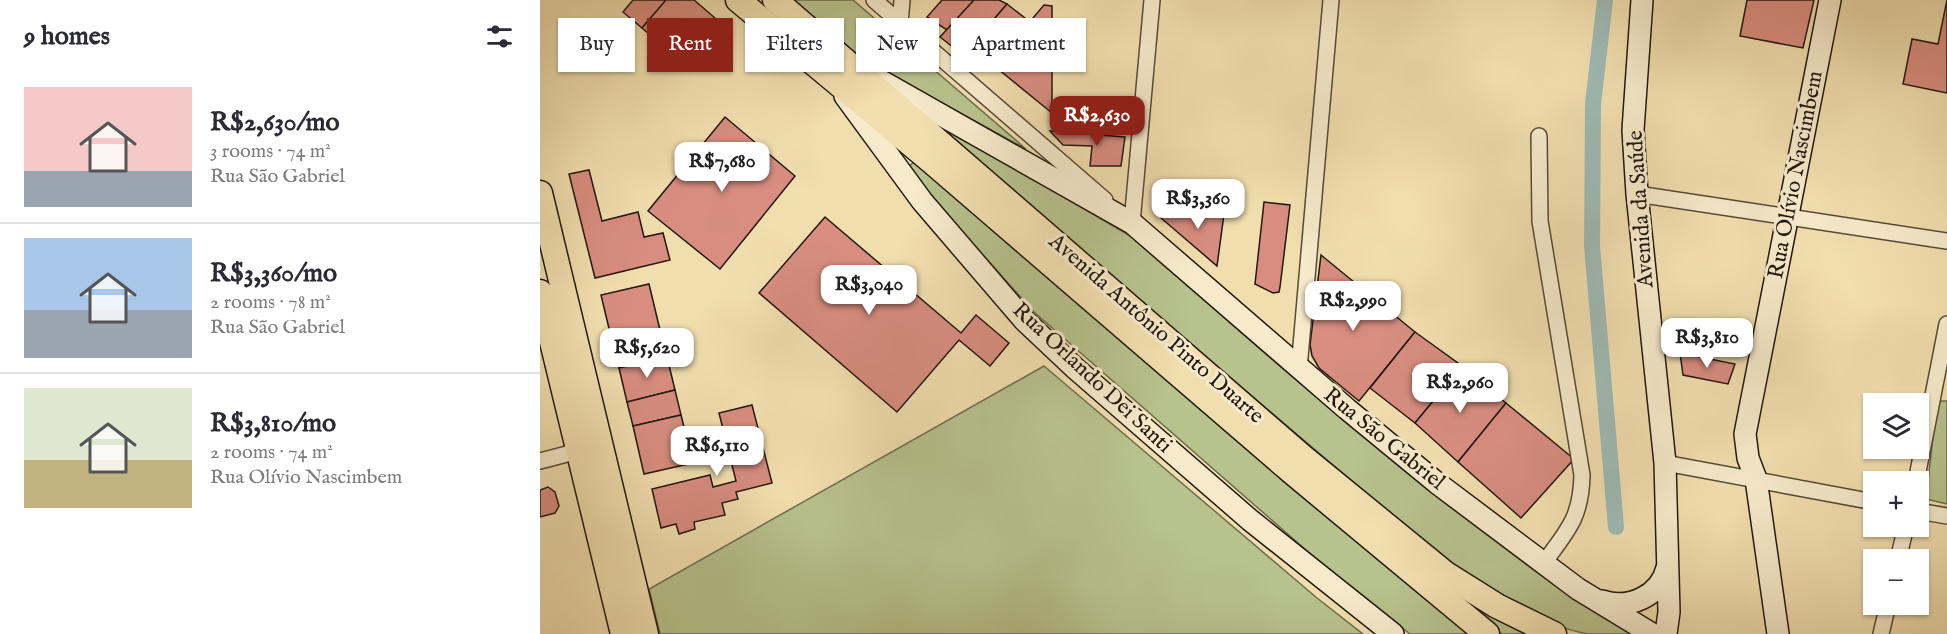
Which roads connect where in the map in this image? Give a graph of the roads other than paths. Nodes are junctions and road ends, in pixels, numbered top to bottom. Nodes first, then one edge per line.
1 (738, 0) edge
2 (775, 0) edge
3 (874, 0) edge
4 (902, 0) edge
5 (1152, 0) edge
6 (1331, 0) edge
7 (1642, 0) edge
8 (1830, 0) edge
9 (764, 18) edge
10 (791, 18) edge
11 (894, 18) edge
12 (900, 18) edge
13 (939, 58) edge
14 (840, 72) edge
15 (841, 72) edge
16 (841, 72) edge
17 (843, 72) edge
18 (1539, 136) dead end
19 (540, 193) edge
20 (1637, 194) junction
21 (1789, 217) junction
22 (1132, 224) junction
23 (1947, 241) edge
24 (540, 292) edge
25 (1947, 324) edge
26 (1299, 369) junction
27 (590, 448) junction
28 (540, 461) edge
29 (1665, 464) junction
30 (1918, 471) edge
31 (1756, 479) junction
32 (1863, 500) edge
33 (1929, 513) edge
34 (1947, 516) edge
35 (1669, 562) junction
36 (1543, 564) junction
37 (1593, 598) junction
38 (1885, 615) edge
39 (623, 634) edge
40 (646, 634) edge
41 (1393, 634) edge
42 (1486, 634) edge
43 (1554, 634) edge
44 (1652, 634) edge
45 (1666, 634) edge
46 (1778, 634) edge
47 (1881, 634) edge

1 - 9 main road, Avenida Antônio Pinto Duarte
2 - 10 main road, Avenida Antônio Pinto Duarte
3 - 11 street, Rua São Gabriel
4 - 12 street
5 - 22 street
6 - 26 street
7 - 20 main road, Avenida da Saúde
8 - 21 main road, Rua Olívio Nascimbem
13 - 22 street, Rua São Gabriel
14 - 41 main road, Rua Orlando Dei Santi
15 - 42 main road, Avenida Antônio Pinto Duarte
16 - 43 main road, Avenida Antônio Pinto Duarte
17 - 22 main road, Rua São Gabriel
18 - 36 street
19 - 27 main road
20 - 21 street
20 - 29 main road, Avenida da Saúde
21 - 23 street
21 - 31 main road, Rua Olívio Nascimbem
22 - 26 main road, Rua São Gabriel
24 - 27 main road
25 - 30 street
26 - 36 main road, Rua São Gabriel
27 - 28 street
27 - 39 main road
27 - 40 main road
29 - 31 street
29 - 35 main road, Avenida da Saúde
31 - 32 street
31 - 46 main road, Rua Olívio Nascimbem
33 - 34 street
35 - 37 main road
35 - 45 main road, Avenida da Saúde
36 - 37 main road, Rua São Gabriel
37 - 44 main road, Rua São Gabriel
38 - 47 street

